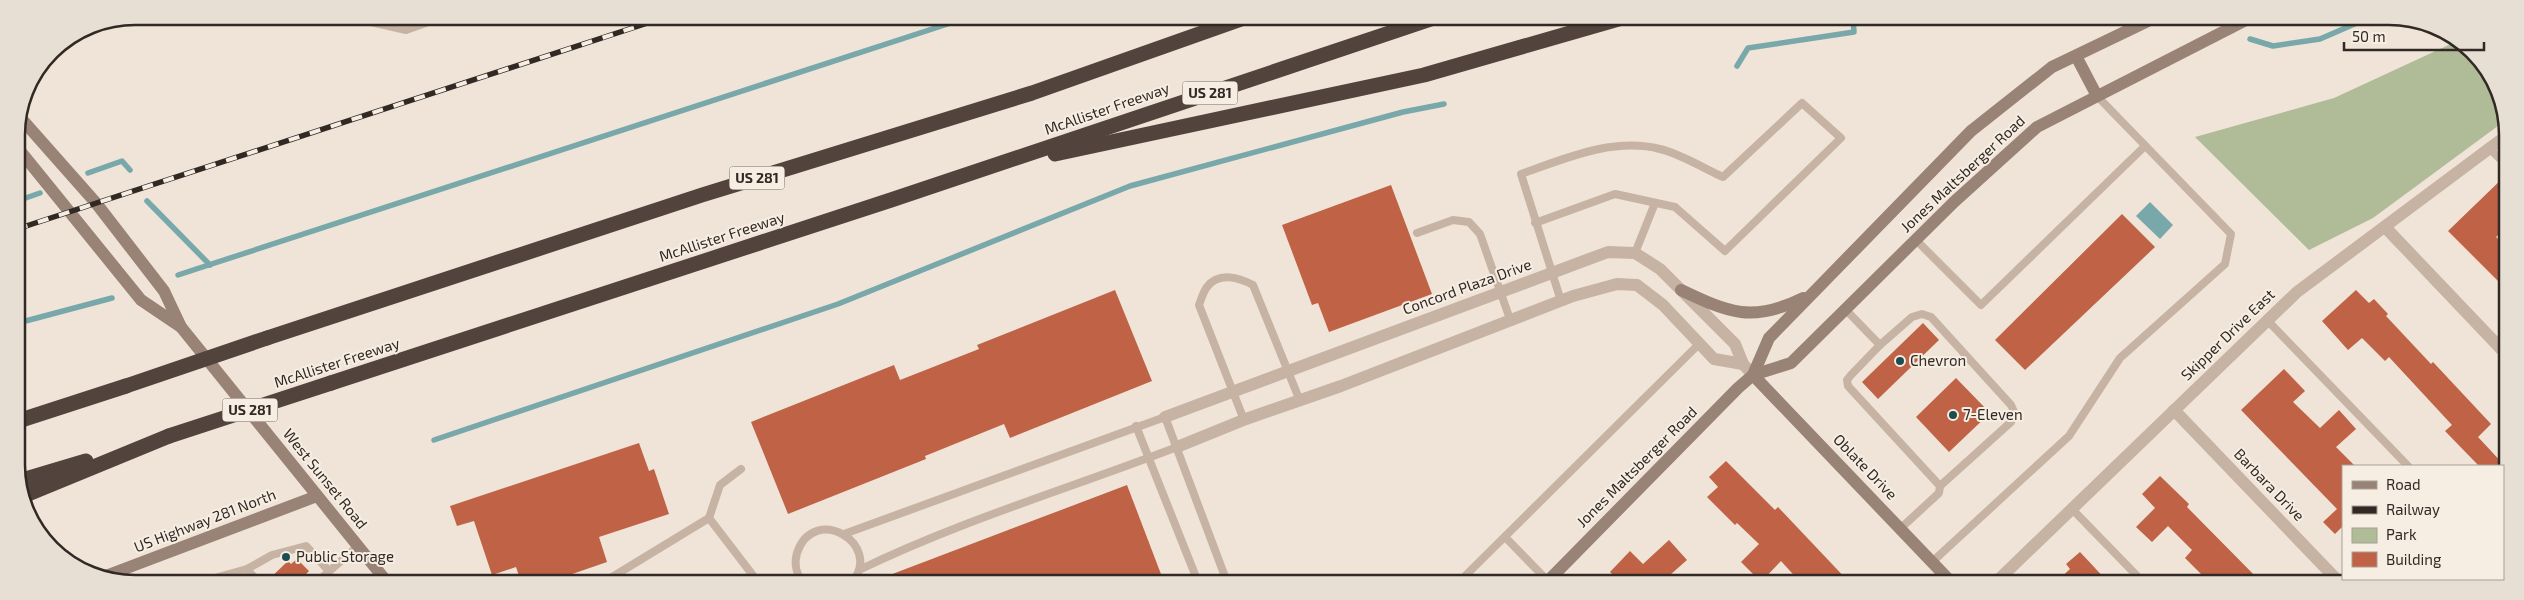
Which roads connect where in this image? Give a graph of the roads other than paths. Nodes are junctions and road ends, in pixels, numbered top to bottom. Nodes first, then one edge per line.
1 (385, 25) edge
2 (420, 25) edge
3 (1224, 25) edge
4 (1413, 25) edge
5 (1598, 25) edge
6 (2140, 25) edge
7 (2236, 25) edge
8 (2076, 56) junction
9 (2097, 96) junction
10 (26, 124) edge
11 (2499, 141) edge
12 (2145, 146) junction
13 (2489, 148) junction
14 (25, 156) edge
15 (2499, 158) edge
16 (985, 168) junction
17 (1655, 203) junction
18 (1536, 223) junction
19 (2385, 227) junction
20 (1417, 233) dead end
21 (1915, 239) junction
22 (1635, 253) junction
23 (1551, 273) junction
24 (1680, 290) junction
25 (1500, 292) junction
26 (1812, 294) junction
27 (1561, 301) junction
28 (1845, 309) junction
29 (2267, 320) junction
30 (1510, 322) junction
31 (181, 327) junction
32 (1700, 344) junction
33 (1880, 345) junction
34 (2499, 346) edge
35 (1743, 364) junction
36 (1289, 371) junction
37 (1752, 375) junction
38 (1234, 391) junction
39 (1300, 400) junction
40 (2174, 410) junction
41 (1165, 417) junction
42 (25, 419) edge
43 (1244, 420) junction
44 (1136, 426) junction
45 (169, 436) junction
46 (1177, 447) junction
47 (1150, 457) junction
48 (2407, 465) edge
49 (741, 468) dead end
50 (26, 479) edge
51 (1940, 486) junction
52 (29, 493) edge
53 (317, 496) junction
54 (2072, 509) junction
55 (709, 518) junction
56 (1901, 528) junction
57 (844, 534) junction
58 (1505, 537) junction
59 (358, 546) junction
60 (1932, 562) junction
61 (247, 569) junction
62 (859, 570) junction
63 (329, 571) junction
64 (114, 573) edge
65 (226, 575) edge
66 (252, 575) edge
67 (324, 575) edge
68 (381, 575) edge
69 (615, 575) edge
70 (753, 575) edge
71 (799, 575) edge
72 (856, 575) edge
73 (1195, 575) edge
74 (1224, 575) edge
75 (1466, 575) edge
76 (1541, 575) edge
77 (1555, 575) edge
78 (1944, 575) edge
79 (2003, 575) edge
80 (2136, 575) edge
81 (2331, 575) edge

1 - 2 lane
3 - 42 highway, US 281, bridge
4 - 16 highway, McAllister Freeway / US 281
5 - 16 highway
6 - 8 main road, Jones Maltsberger Road
7 - 9 main road, Jones Maltsberger Road
8 - 9 main road
8 - 26 main road, Jones Maltsberger Road
9 - 12 lane
9 - 21 main road, Jones Maltsberger Road
10 - 31 main road, West Sunset Road
11 - 13 street, Skipper Drive East
12 - 21 lane
12 - 60 lane
13 - 15 lane
13 - 19 street, Skipper Drive East
14 - 31 main road, West Sunset Road
16 - 45 highway, McAllister Freeway / US 281, bridge
17 - 18 lane
17 - 18 lane
17 - 22 lane
18 - 23 lane
19 - 29 street, Skipper Drive East
19 - 34 street
20 - 25 lane
21 - 28 main road, Jones Maltsberger Road
22 - 23 street, Concord Plaza Drive
22 - 24 street
23 - 25 street, Concord Plaza Drive
23 - 27 lane
24 - 26 main road
24 - 35 street
25 - 30 lane
25 - 36 street, Concord Plaza Drive
26 - 37 main road, Jones Maltsberger Road
27 - 30 street
27 - 32 street
28 - 33 lane
28 - 37 main road, Jones Maltsberger Road
29 - 40 street, Skipper Drive East
29 - 48 lane
30 - 39 street
31 - 53 main road, West Sunset Road
32 - 35 street
32 - 58 lane
33 - 51 lane
33 - 51 lane
35 - 37 street
36 - 38 street, Concord Plaza Drive
36 - 38 lane
36 - 39 lane
37 - 56 main road, Oblate Drive
37 - 77 main road, Jones Maltsberger Road
38 - 41 street, Concord Plaza Drive
38 - 43 lane
39 - 43 street
40 - 54 street, Skipper Drive East
40 - 81 street, Barbara Drive
41 - 44 lane
41 - 46 lane
43 - 46 street
44 - 47 lane
44 - 57 lane
45 - 50 highway, McAllister Freeway / US 281
45 - 52 highway
46 - 47 lane
46 - 74 lane
47 - 62 lane
47 - 73 lane
49 - 55 lane
51 - 56 lane
53 - 59 main road, West Sunset Road
53 - 64 main road, US Highway 281 North
54 - 79 street, Skipper Drive East
54 - 80 lane
55 - 69 lane
55 - 70 lane
56 - 60 main road, Oblate Drive
57 - 62 lane
57 - 71 lane
58 - 75 lane
58 - 76 lane
59 - 63 lane
59 - 68 main road, West Sunset Road
60 - 78 main road, Oblate Drive
61 - 63 lane
61 - 65 lane
61 - 66 lane
62 - 72 lane
63 - 67 lane

